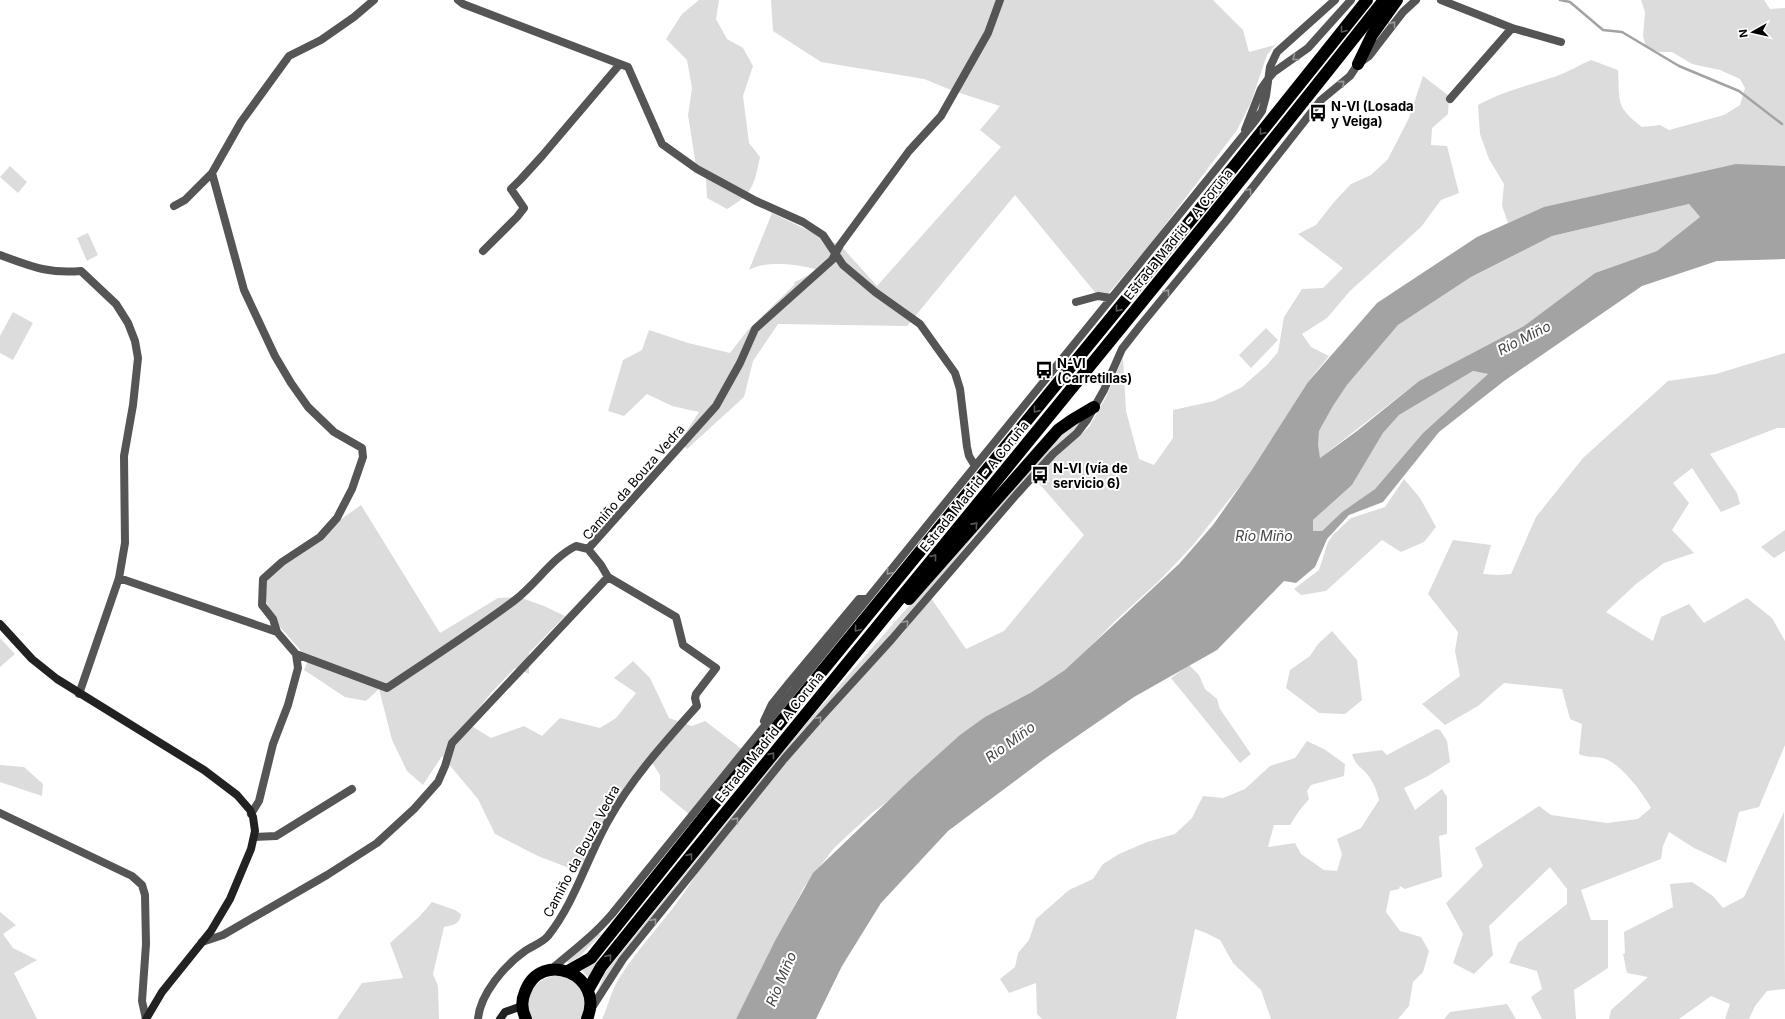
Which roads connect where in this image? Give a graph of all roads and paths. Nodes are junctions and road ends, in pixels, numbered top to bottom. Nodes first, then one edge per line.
1 (374, 0) edge
2 (1000, 0) edge
3 (1335, 0) edge
4 (1352, 0) edge
5 (1367, 0) edge
6 (1384, 0) edge
7 (1397, 0) edge
8 (1416, 0) edge
9 (1441, 0) edge
10 (462, 1) edge
11 (1512, 28) junction
12 (1561, 42) dead end
13 (620, 64) junction
14 (1358, 64) junction
15 (1268, 78) junction
16 (1450, 99) dead end
17 (212, 173) junction
18 (174, 206) dead end
19 (483, 251) dead end
20 (836, 253) junction
21 (0, 255) edge
22 (1111, 298) junction
23 (1076, 302) dead end
24 (1094, 407) junction
25 (975, 466) junction
26 (588, 549) junction
27 (608, 577) junction
28 (119, 578) junction
29 (0, 624) edge
30 (277, 632) junction
31 (296, 654) junction
32 (826, 689) junction
33 (79, 694) junction
34 (352, 789) dead end
35 (0, 813) edge
36 (251, 814) junction
37 (254, 837) junction
38 (202, 942) junction
39 (550, 970) junction
40 (568, 971) junction
41 (588, 990) junction
42 (522, 1006) junction
43 (589, 1014) edge
44 (146, 1019) edge
45 (478, 1019) edge
46 (500, 1019) edge
47 (526, 1019) edge

1 - 17 street
2 - 20 street, Camiño da Bouza Vedra
3 - 15 street
4 -> 15 street
5 -> 40 highway, Estrada Madrid - A Coruña
32 -> 6 highway, Estrada Madrid - A Coruña
7 - 14 highway
14 -> 8 street
9 - 11 street
10 - 13 street
11 - 12 street
11 - 16 street
13 - 19 street
13 - 20 street
24 -> 14 street
15 - 22 street
17 - 18 street
17 - 30 street
20 - 25 street
20 - 26 street, Camiño da Bouza Vedra
21 - 28 street
22 - 23 street
22 - 25 street
32 -> 24 highway
43 -> 24 street
25 -> 39 street
26 - 27 street, Camiño da Bouza Vedra
26 - 31 street
27 - 38 street
27 - 45 street, Camiño da Bouza Vedra
28 - 30 street
28 - 33 street
29 - 33 street
30 - 31 street
31 - 36 street
41 -> 32 highway, Estrada Madrid - A Coruña
33 - 36 street
34 - 37 street
35 - 44 street
36 - 37 street
37 - 38 street
38 - 44 street
39 - 40 highway
39 - 42 highway
40 - 41 highway
41 - 43 highway
42 - 46 street
42 - 47 highway

